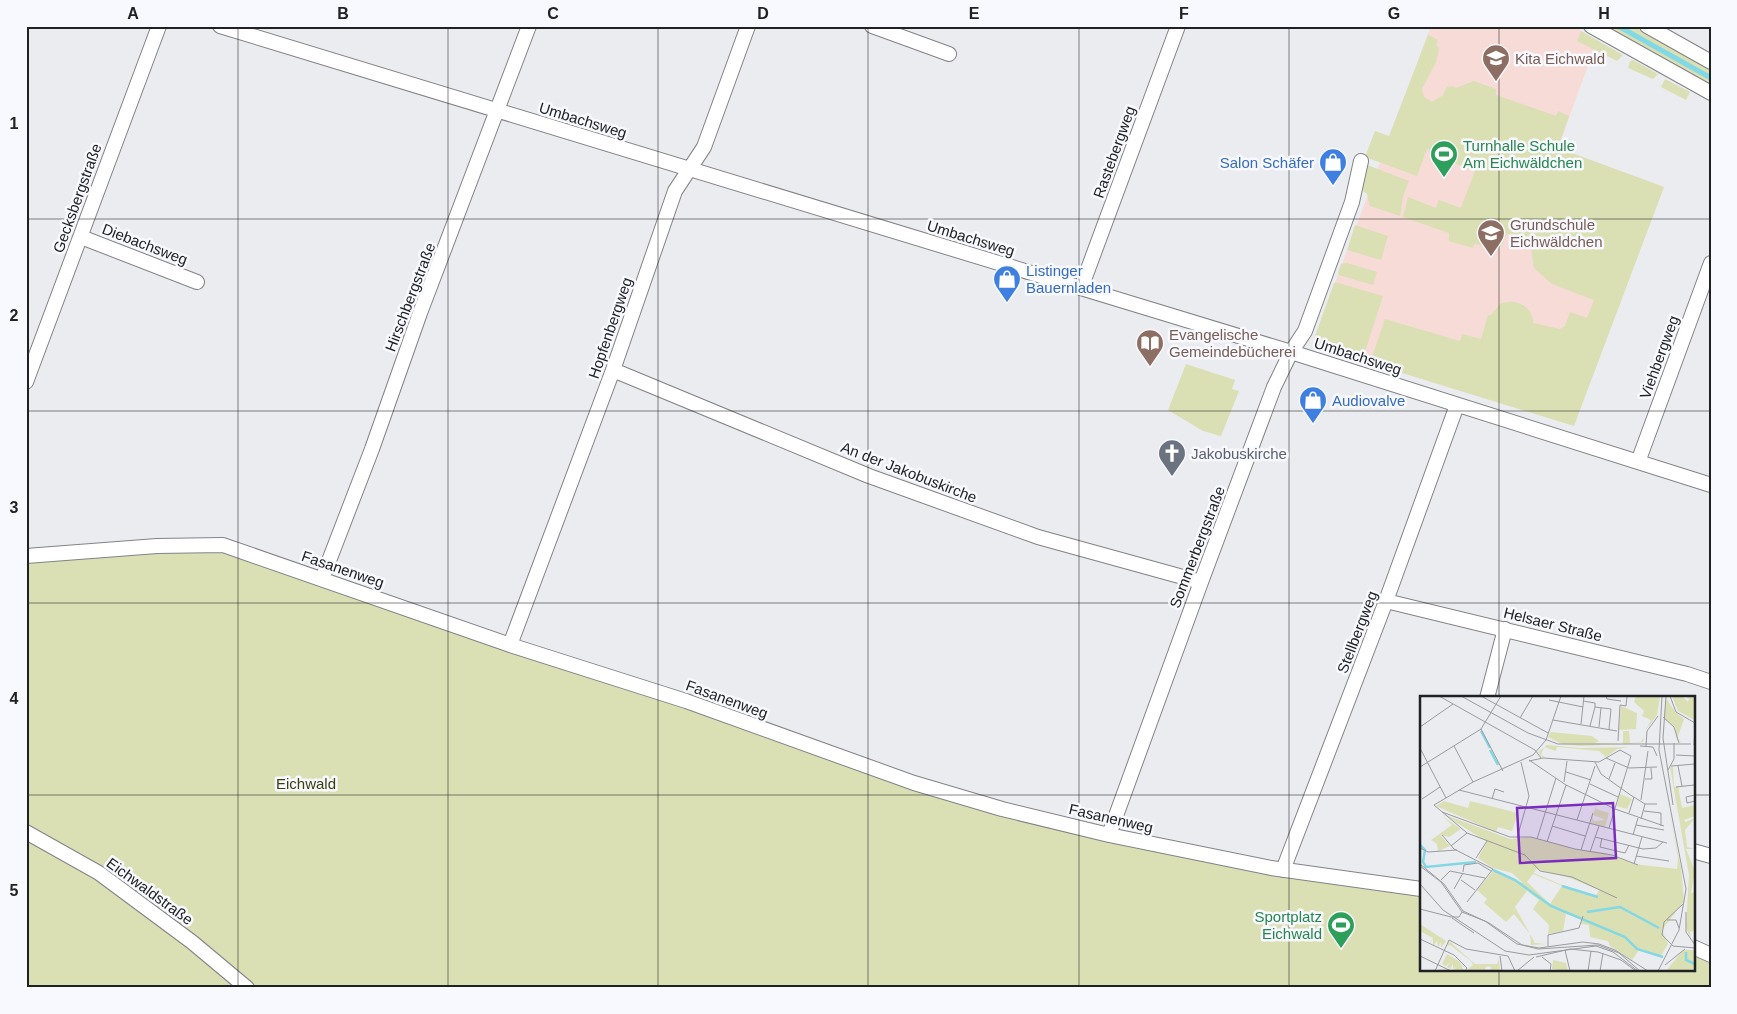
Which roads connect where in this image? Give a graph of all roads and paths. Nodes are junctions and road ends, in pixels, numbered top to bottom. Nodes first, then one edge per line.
1 (159, 26) edge
2 (220, 26) edge
3 (529, 26) edge
4 (748, 26) edge
5 (872, 26) edge
6 (1178, 26) edge
7 (1591, 26) edge
8 (1646, 26) edge
9 (949, 54) dead end
10 (1711, 62) edge
11 (1711, 93) edge
12 (497, 110) junction
13 (1362, 160) dead end
14 (689, 169) junction
15 (81, 237) junction
16 (1711, 263) edge
17 (197, 282) dead end
18 (1081, 288) junction
19 (1291, 352) junction
20 (613, 370) junction
21 (26, 382) edge
22 (1457, 405) junction
23 (1638, 462) junction
24 (1711, 485) edge
25 (26, 556) edge
26 (322, 579) junction
27 (1201, 582) junction
28 (1386, 601) junction
29 (1505, 629) junction
30 (510, 645) junction
31 (1711, 682) edge
32 (1488, 696) edge
33 (26, 832) edge
34 (1109, 835) junction
35 (1694, 851) edge
36 (1711, 856) edge
37 (1283, 870) junction
38 (1420, 889) edge
39 (1694, 947) edge
40 (1711, 955) edge
41 (247, 988) edge

1 - 15 street, Gecksbergstraße
2 - 12 street, Umbachsweg
3 - 12 street, Hirschbergstraße
4 - 14 street, Hopfenbergweg
5 - 9 street
6 - 18 street, Rastebergweg
7 - 11 street
8 - 10 street
12 - 14 street, Umbachsweg
12 - 26 street, Hirschbergstraße
13 - 19 street, Sommerbergstraße
14 - 18 street, Umbachsweg
14 - 20 street, Hopfenbergweg
15 - 17 street, Diebachsweg
15 - 21 street, Gecksbergstraße
16 - 23 street, Viehbergweg
18 - 19 street, Umbachsweg
19 - 22 street, Umbachsweg
19 - 27 street, Sommerbergstraße
20 - 27 street, An der Jakobuskirche
20 - 30 street, Hopfenbergweg
22 - 23 street, Umbachsweg
22 - 28 street, Stellbergweg
23 - 24 street, Umbachsweg
25 - 26 street, Fasanenweg
26 - 30 street, Fasanenweg
27 - 34 street, Sommerbergstraße
28 - 29 street, Helsaer Straße
28 - 37 street, Stellbergweg
29 - 31 street, Helsaer Straße
29 - 32 street
30 - 34 street, Fasanenweg
33 - 41 street, Eichwaldstraße
34 - 37 street, Fasanenweg
35 - 36 street
37 - 38 street, Fasanenweg
39 - 40 street

